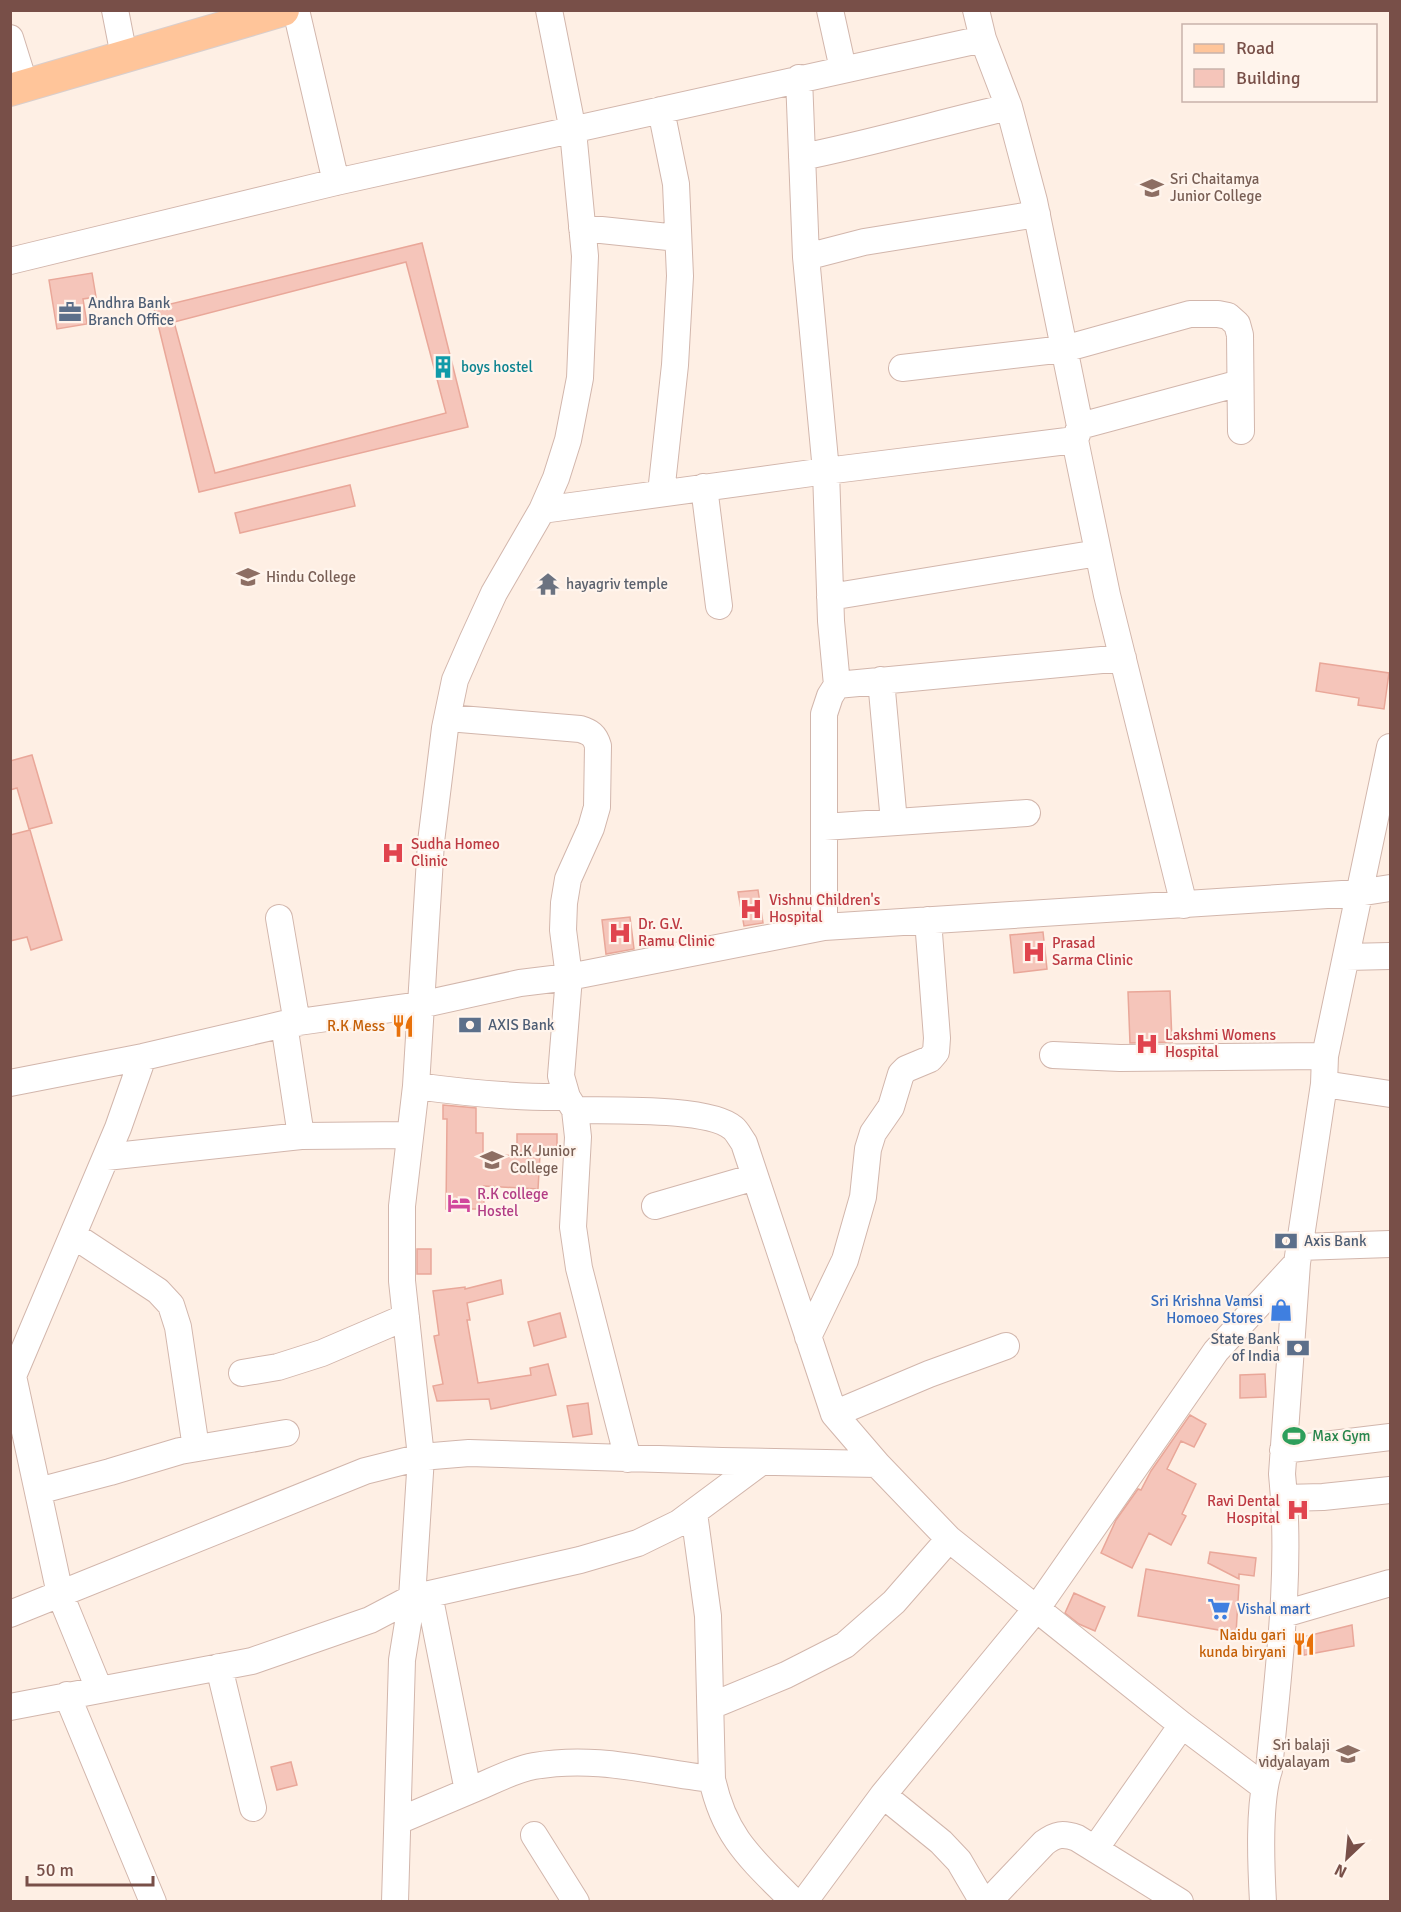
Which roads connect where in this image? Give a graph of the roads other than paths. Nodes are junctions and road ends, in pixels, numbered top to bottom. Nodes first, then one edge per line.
1 (115, 10) edge
2 (549, 10) edge
3 (830, 10) edge
4 (976, 10) edge
5 (230, 18) edge
6 (294, 21) edge
7 (10, 38) edge
8 (982, 39) junction
9 (124, 56) junction
10 (843, 69) junction
11 (799, 78) junction
12 (18, 88) edge
13 (1009, 107) junction
14 (661, 110) junction
15 (573, 131) junction
16 (802, 157) junction
17 (336, 183) junction
18 (1037, 214) junction
19 (582, 228) junction
20 (678, 238) junction
21 (806, 257) junction
22 (10, 261) edge
23 (1064, 350) junction
24 (902, 368) dead end
25 (1240, 383) junction
26 (1241, 431) dead end
27 (1078, 433) junction
28 (826, 471) junction
29 (704, 487) junction
30 (661, 494) junction
31 (542, 510) junction
32 (1098, 554) junction
33 (830, 597) junction
34 (719, 606) dead end
35 (1123, 658) junction
36 (881, 680) junction
37 (837, 685) junction
38 (448, 718) junction
39 (1389, 759) edge
40 (1027, 813) dead end
41 (894, 822) junction
42 (824, 827) junction
43 (1390, 888) edge
44 (1358, 894) junction
45 (1184, 905) junction
46 (279, 918) dead end
47 (928, 920) junction
48 (824, 927) junction
49 (1390, 956) edge
50 (1346, 957) junction
51 (569, 977) junction
52 (420, 1005) junction
53 (291, 1023) junction
54 (1053, 1055) dead end
55 (1325, 1056) junction
56 (143, 1057) junction
57 (10, 1083) edge
58 (1324, 1084) junction
59 (416, 1086) junction
60 (1390, 1094) edge
61 (571, 1103) junction
62 (410, 1135) junction
63 (301, 1136) junction
64 (106, 1157) junction
65 (755, 1177) junction
66 (655, 1206) dead end
67 (73, 1235) junction
68 (1390, 1244) edge
69 (1298, 1255) junction
70 (406, 1317) junction
71 (808, 1337) junction
72 (1005, 1346) dead end
73 (242, 1373) dead end
74 (12, 1377) edge
75 (834, 1414) junction
76 (286, 1433) dead end
77 (1390, 1437) edge
78 (196, 1448) junction
79 (1283, 1450) junction
80 (421, 1457) junction
81 (628, 1459) junction
82 (761, 1462) junction
83 (877, 1464) junction
84 (1390, 1490) edge
85 (38, 1491) junction
86 (1284, 1498) junction
87 (694, 1513) junction
88 (949, 1539) junction
89 (1390, 1583) edge
90 (60, 1594) junction
91 (421, 1596) junction
92 (1037, 1608) junction
93 (10, 1614) edge
94 (1284, 1614) junction
95 (219, 1667) junction
96 (99, 1689) junction
97 (67, 1695) junction
98 (711, 1706) junction
99 (10, 1707) edge
100 (1182, 1725) junction
101 (712, 1779) junction
102 (1263, 1786) junction
103 (468, 1791) junction
104 (884, 1795) junction
105 (253, 1808) dead end
106 (398, 1821) junction
107 (534, 1835) dead end
108 (1095, 1849) junction
109 (153, 1902) edge
110 (395, 1902) edge
111 (576, 1902) edge
112 (794, 1902) edge
113 (804, 1902) edge
114 (983, 1902) edge
115 (988, 1902) edge
116 (1180, 1902) edge
117 (1263, 1902) edge

1 - 9 street
2 - 15 street
3 - 10 street
4 - 8 street
5 - 6 main road
5 - 9 main road
6 - 17 street
7 - 12 street
8 - 10 street
8 - 13 street
9 - 12 main road
10 - 11 street
11 - 14 street
11 - 16 street
13 - 16 street
13 - 18 street
14 - 15 street
14 - 20 street
15 - 17 street
15 - 19 street
16 - 21 street
17 - 22 street
18 - 21 street
18 - 23 street
19 - 20 street
19 - 31 street
20 - 30 street
21 - 28 street
23 - 24 street
23 - 25 street
23 - 27 street
25 - 26 street
25 - 27 street
27 - 28 street
27 - 32 street
28 - 29 street
28 - 33 street
29 - 30 street
29 - 34 street
30 - 31 street
31 - 38 street
32 - 33 street
32 - 35 street
33 - 37 street
35 - 36 street
35 - 45 street
36 - 37 street
36 - 41 street
37 - 42 street
38 - 51 street
38 - 52 street
39 - 44 street
40 - 41 street
41 - 42 street
42 - 48 street
43 - 44 street
44 - 45 street
44 - 50 street
45 - 47 street
46 - 53 street
47 - 48 street
47 - 71 street
48 - 51 street
49 - 50 street
50 - 55 street
51 - 52 street
51 - 61 street
52 - 53 street
52 - 59 street
53 - 56 street
53 - 63 street
54 - 55 street
55 - 58 street
56 - 57 street
56 - 64 street
58 - 60 street
58 - 69 street
59 - 61 street
59 - 62 street
61 - 65 street
61 - 81 street
62 - 63 street
62 - 70 street
63 - 64 street
64 - 67 street
65 - 66 street
65 - 71 street
67 - 74 street
67 - 78 street
68 - 69 street
69 - 79 street
69 - 92 street
70 - 73 street
70 - 80 street
71 - 75 street
72 - 75 street
74 - 85 street
75 - 83 street
76 - 78 street
77 - 79 street
78 - 85 street
79 - 86 street
80 - 81 street
80 - 90 street
80 - 91 street
81 - 82 street
82 - 83 street
82 - 87 street
83 - 88 street
84 - 86 street
85 - 90 street
86 - 94 street
87 - 91 street
87 - 98 street
88 - 92 street
88 - 98 street
89 - 94 street
90 - 93 street
90 - 96 street
91 - 95 street
91 - 103 street
91 - 106 street
92 - 100 street
92 - 104 street
94 - 102 street
95 - 96 street
95 - 105 street
96 - 97 street
97 - 99 street
97 - 109 street
98 - 101 street
100 - 102 street
100 - 108 street
101 - 103 street
101 - 112 street
102 - 117 street
103 - 106 street
104 - 113 street
104 - 114 street
106 - 110 street
107 - 111 street
108 - 115 street
108 - 116 street

